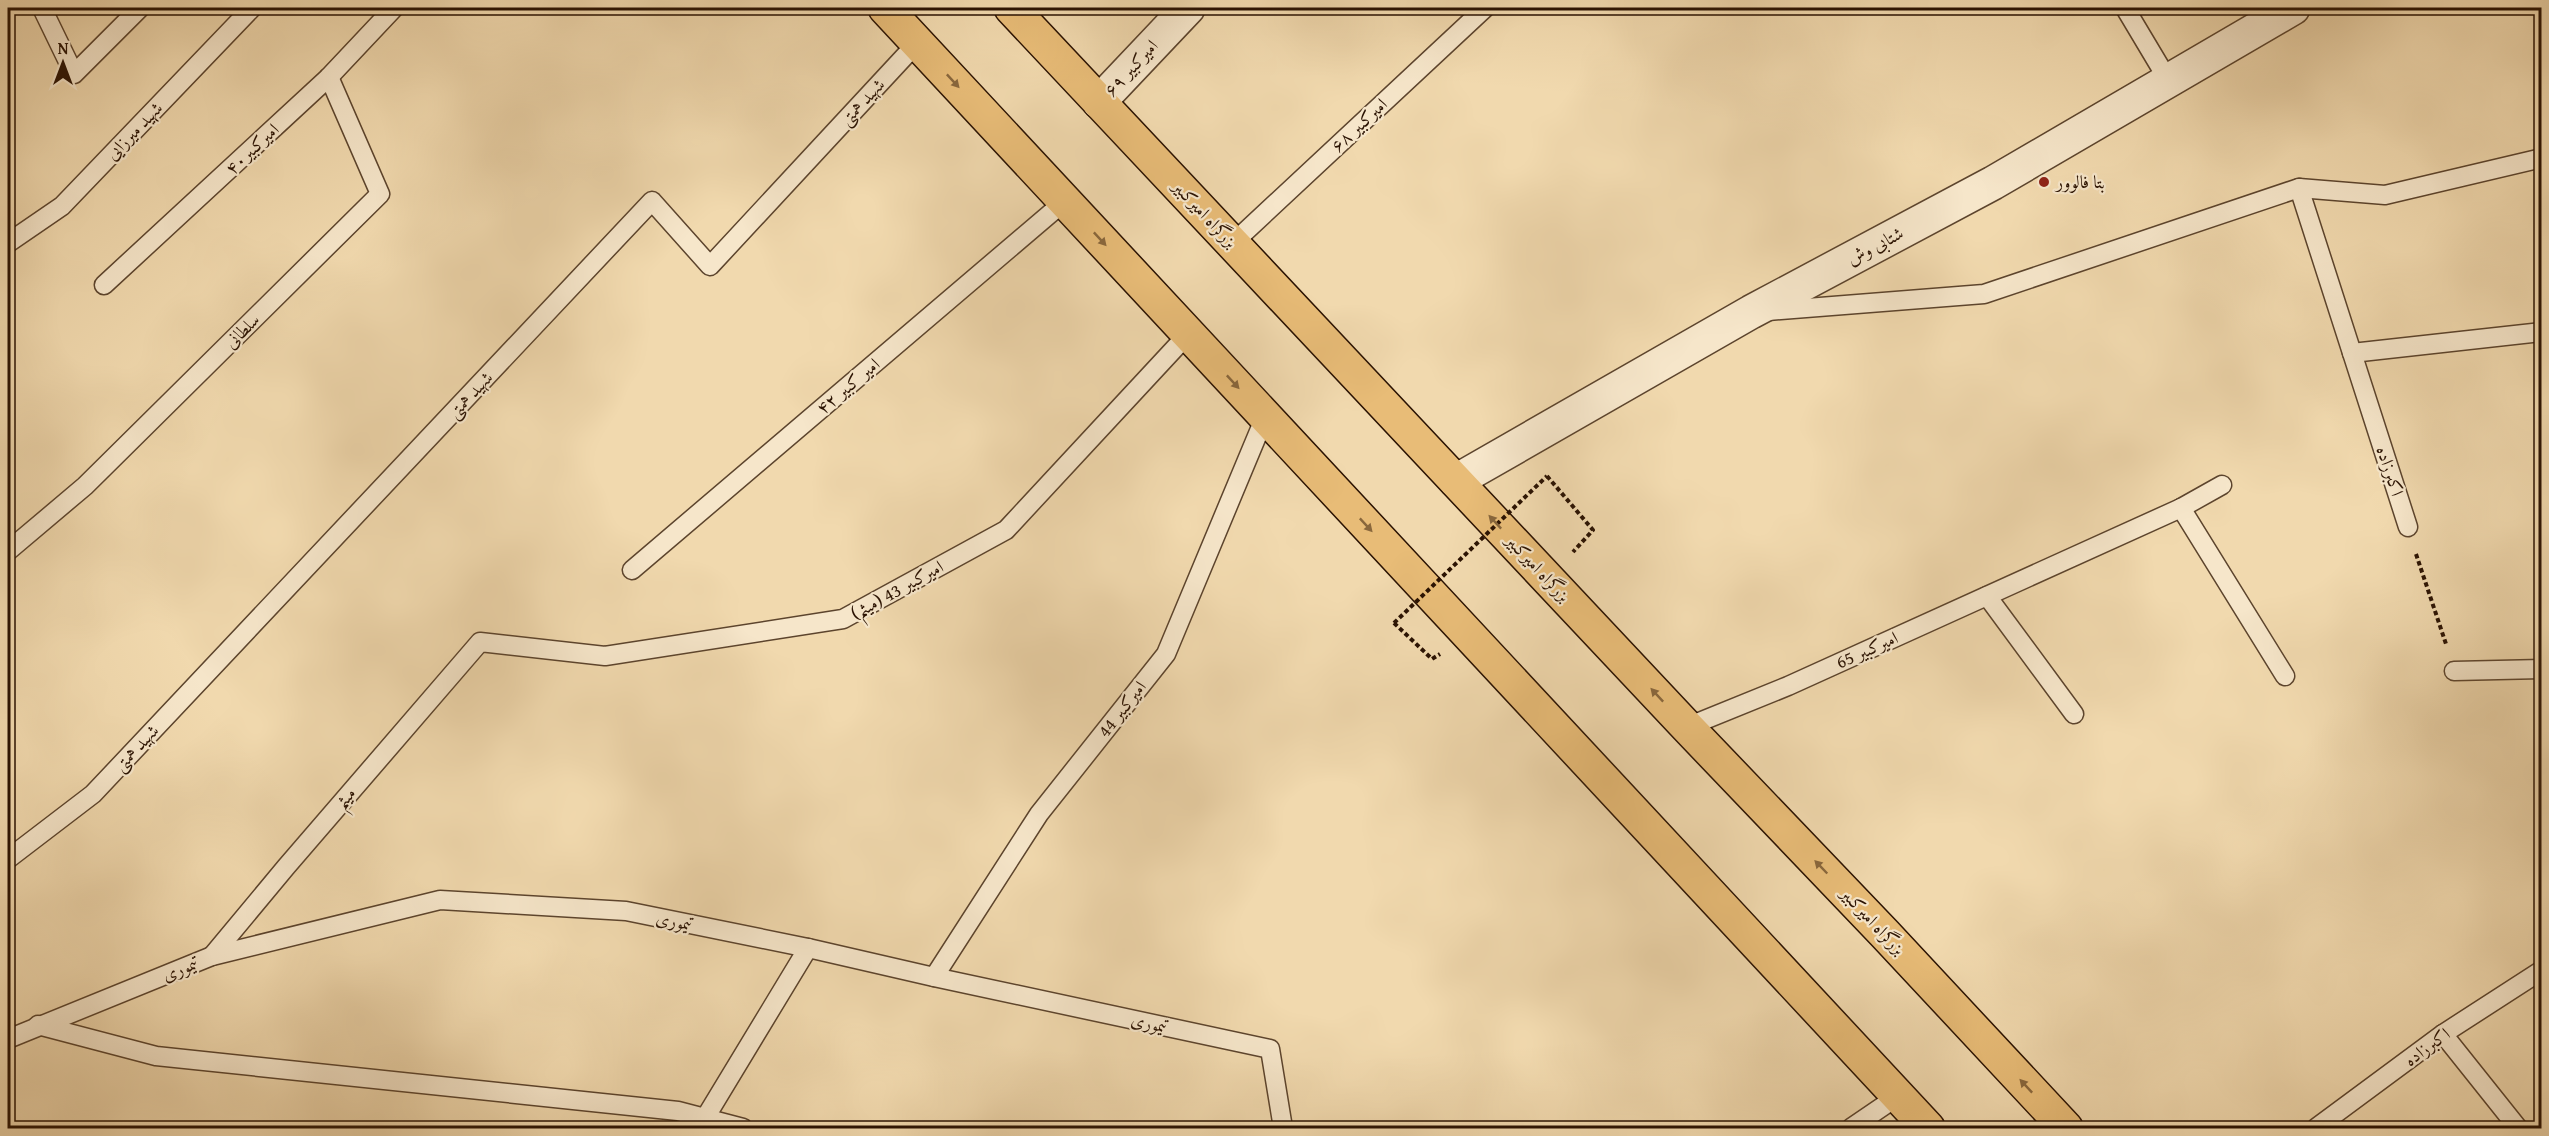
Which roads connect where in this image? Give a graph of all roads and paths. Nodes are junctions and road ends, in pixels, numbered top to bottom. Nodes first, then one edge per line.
1 (42, 8) edge
2 (140, 8) edge
3 (252, 8) edge
4 (394, 8) edge
5 (885, 8) edge
6 (1011, 8) edge
7 (1188, 8) edge
8 (1485, 8) edge
9 (2125, 8) edge
10 (2293, 8) edge
11 (917, 43) junction
12 (330, 77) junction
13 (2168, 80) junction
14 (1099, 102) junction
15 (2541, 158) edge
16 (2299, 188) junction
17 (1065, 201) junction
18 (8, 243) edge
19 (1233, 243) junction
20 (104, 285) dead end
21 (1751, 312) junction
22 (2541, 332) edge
23 (1188, 334) junction
24 (2352, 353) junction
25 (1265, 417) junction
26 (1456, 481) junction
27 (2222, 485) dead end
28 (2181, 508) junction
29 (2408, 527) joint
30 (1593, 530) dead end
31 (8, 551) edge
32 (632, 570) dead end
33 (1987, 596) junction
34 (480, 642) joint
35 (1432, 659) dead end
36 (2541, 669) edge
37 (2454, 671) joint
38 (2285, 676) dead end
39 (2074, 714) dead end
40 (1687, 727) junction
41 (8, 859) edge
42 (808, 948) junction
43 (212, 956) junction
44 (2541, 970) edge
45 (934, 977) junction
46 (38, 1025) junction
47 (2444, 1034) junction
48 (8, 1039) edge
49 (1898, 1096) junction
50 (702, 1123) edge
51 (743, 1128) edge
52 (1283, 1128) edge
53 (1851, 1128) edge
54 (1928, 1128) edge
55 (2066, 1128) edge
56 (2316, 1128) edge
57 (2518, 1128) edge

1 - 2 lane
3 - 18 lane, شهید میرزایی
4 - 12 lane, امیرکبیر۴۰
5 - 11 main road
6 - 14 main road, بزرگراه امیرکبیر
7 - 14 street, امیرکبیر ۶۹
8 - 19 lane, امیرکبیر ۶۸
9 - 13 lane
10 - 13 street, شتابی وش
11 -> 17 main road
11 - 41 lane, شهید همتی
12 - 20 lane, امیرکبیر۴۰
12 - 31 lane, سلطانی
13 - 21 street, شتابی وش
14 - 19 main road, بزرگراه امیرکبیر
15 - 16 lane
16 - 21 lane
16 - 24 lane, اکبرزاده
17 -> 23 main road
17 - 32 lane, امیر کبیر ۴۲
19 - 26 main road, بزرگراه امیرکبیر
21 - 26 street, شتابی وش
22 - 24 lane
23 -> 25 main road
23 - 34 lane, امیرکبیر 43 (میثم)
24 - 29 lane, اکبرزاده
25 - 45 lane, امیرکبیر 44
25 -> 49 main road
40 -> 26 main road, بزرگراه امیرکبیر
27 - 28 lane, امیرکبیر 65
28 - 33 lane, امیرکبیر 65
28 - 38 lane
29 - 37 path
30 - 35 path, bridge
33 - 39 lane
33 - 40 lane, امیرکبیر 65
34 - 43 lane, میثم
36 - 37 lane
55 -> 40 main road, بزرگراه امیرکبیر
42 - 43 lane, تیموری
42 - 45 lane, تیموری
42 - 50 lane
43 - 46 lane, تیموری
44 - 47 lane, اکبرزاده
45 - 52 lane, تیموری
46 - 48 lane, تیموری
46 - 50 lane
47 - 56 lane, اکبرزاده
47 - 57 lane
49 - 53 lane
49 - 54 main road
50 - 51 lane

